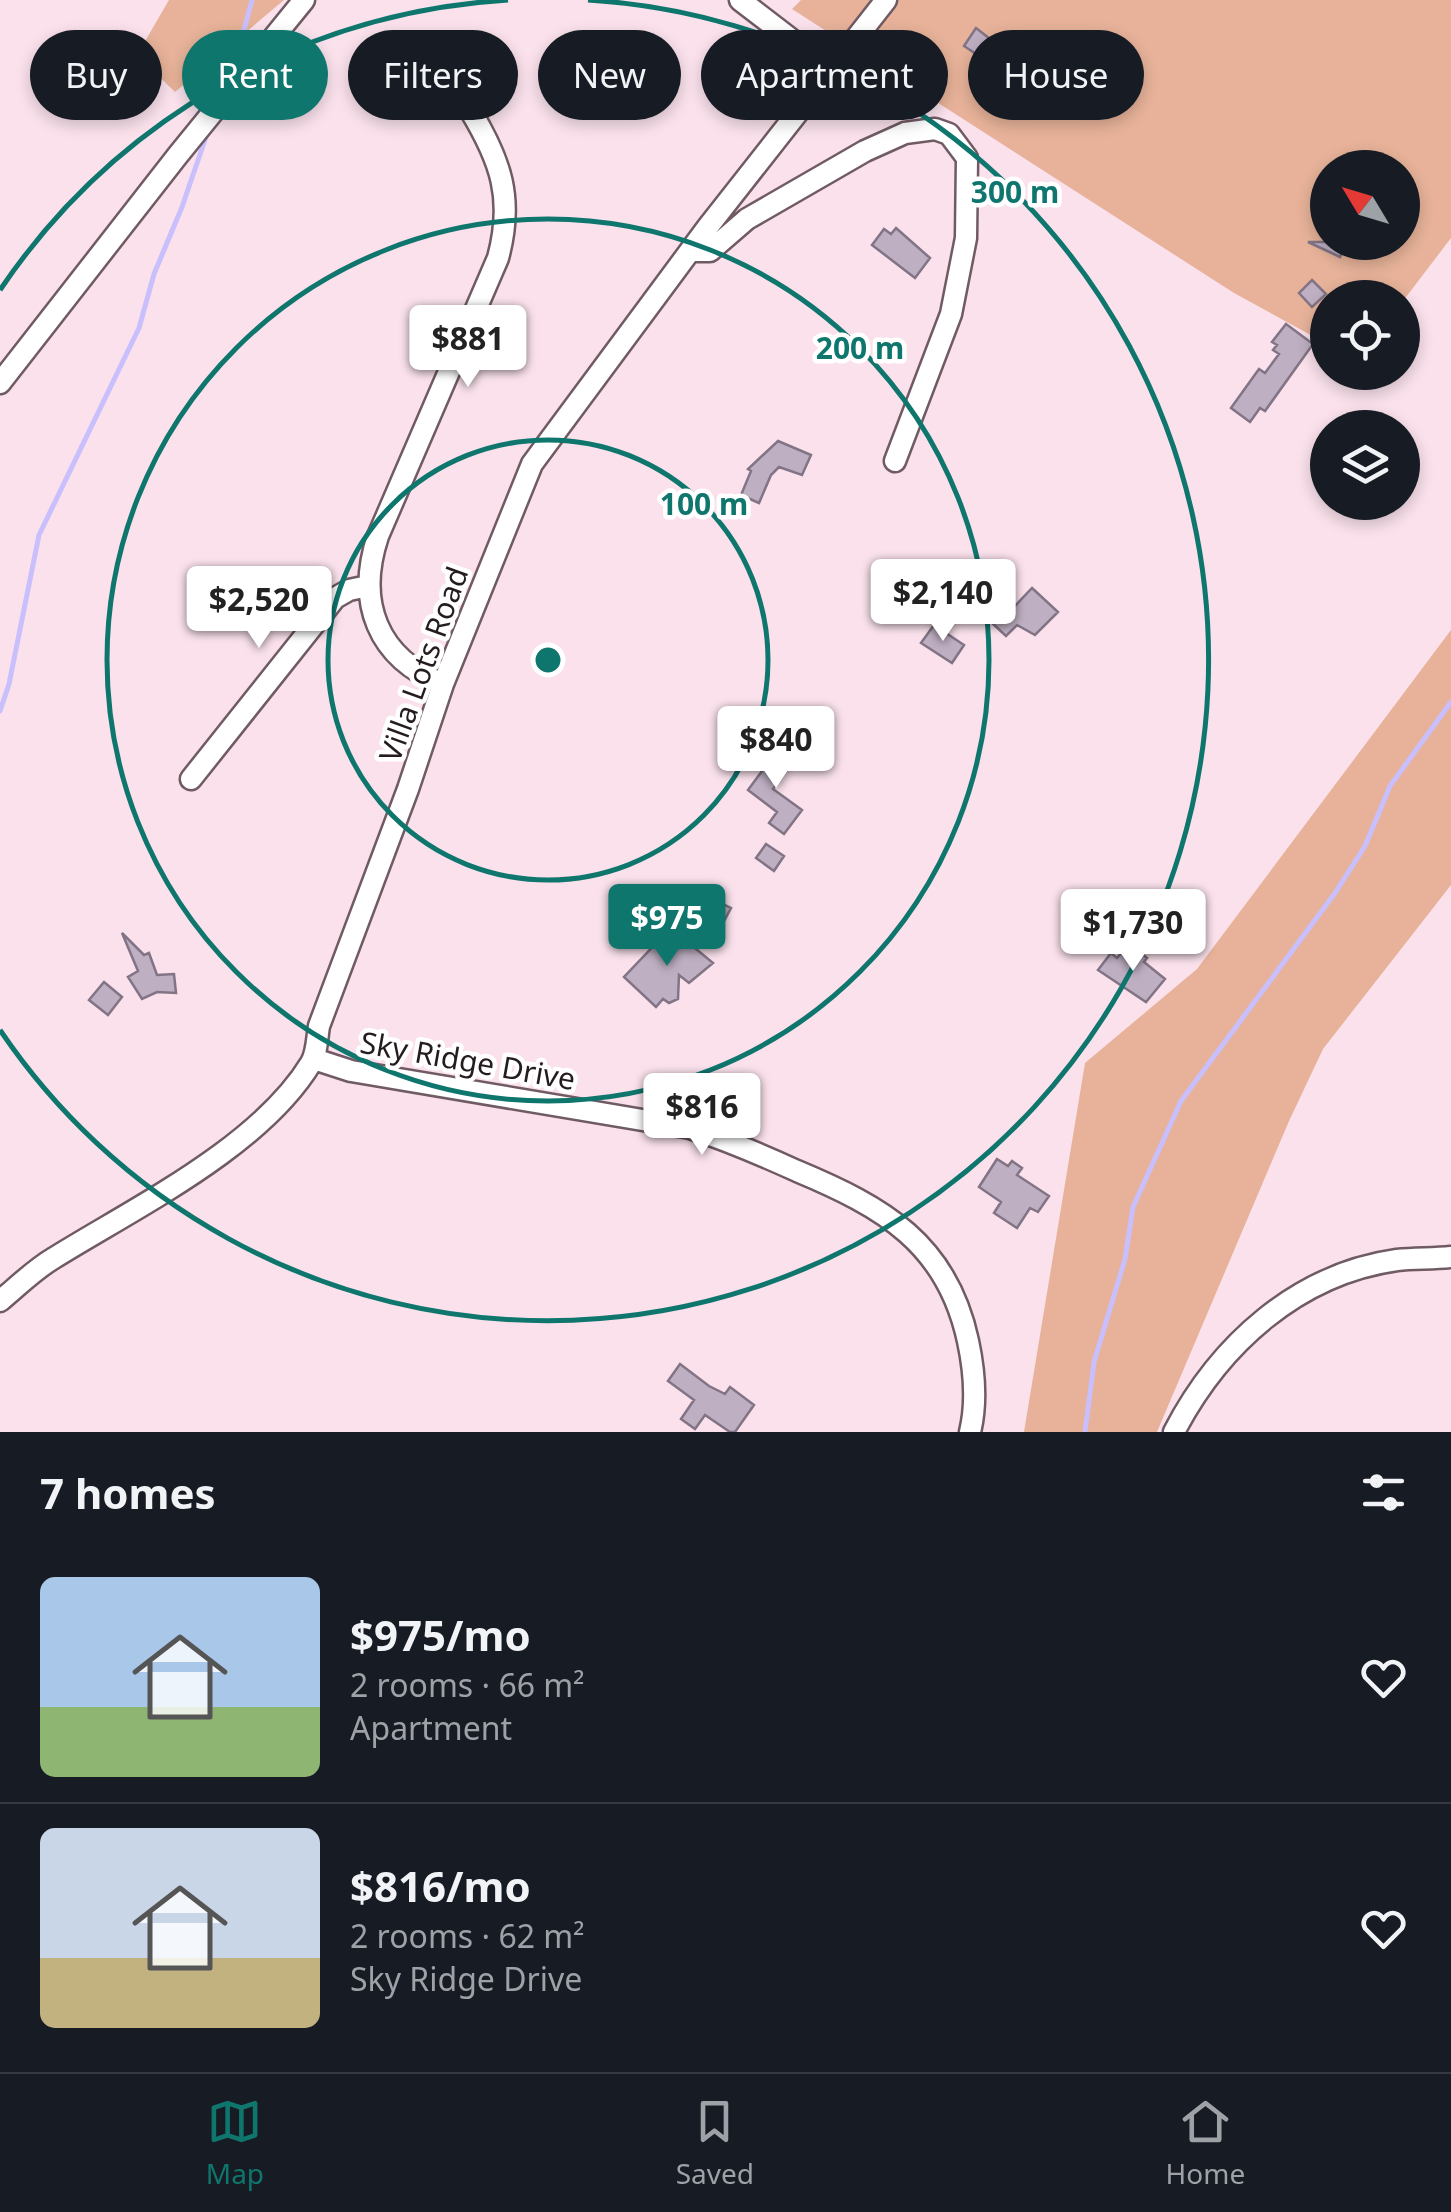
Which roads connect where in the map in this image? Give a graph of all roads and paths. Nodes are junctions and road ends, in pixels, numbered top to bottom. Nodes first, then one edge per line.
1 (304, 0) edge
2 (740, 0) edge
3 (886, 0) edge
4 (779, 30) edge
5 (862, 30) edge
6 (474, 120) edge
7 (792, 120) edge
8 (690, 251) junction
9 (0, 383) edge
10 (896, 461) dead end
11 (368, 586) junction
12 (443, 684) junction
13 (192, 779) dead end
14 (314, 1060) junction
15 (1451, 1257) edge
16 (0, 1301) edge
17 (970, 1432) edge
18 (1174, 1432) edge

1 - 9 street
2 - 4 street
3 - 5 street, Villa Lots Road
6 - 11 street
7 - 8 street, Villa Lots Road
8 - 10 street
8 - 12 street, Villa Lots Road
11 - 12 street
11 - 13 street
12 - 14 street, Villa Lots Road
14 - 16 street, Villa Lots Road
14 - 17 street, Sky Ridge Drive
15 - 18 street

